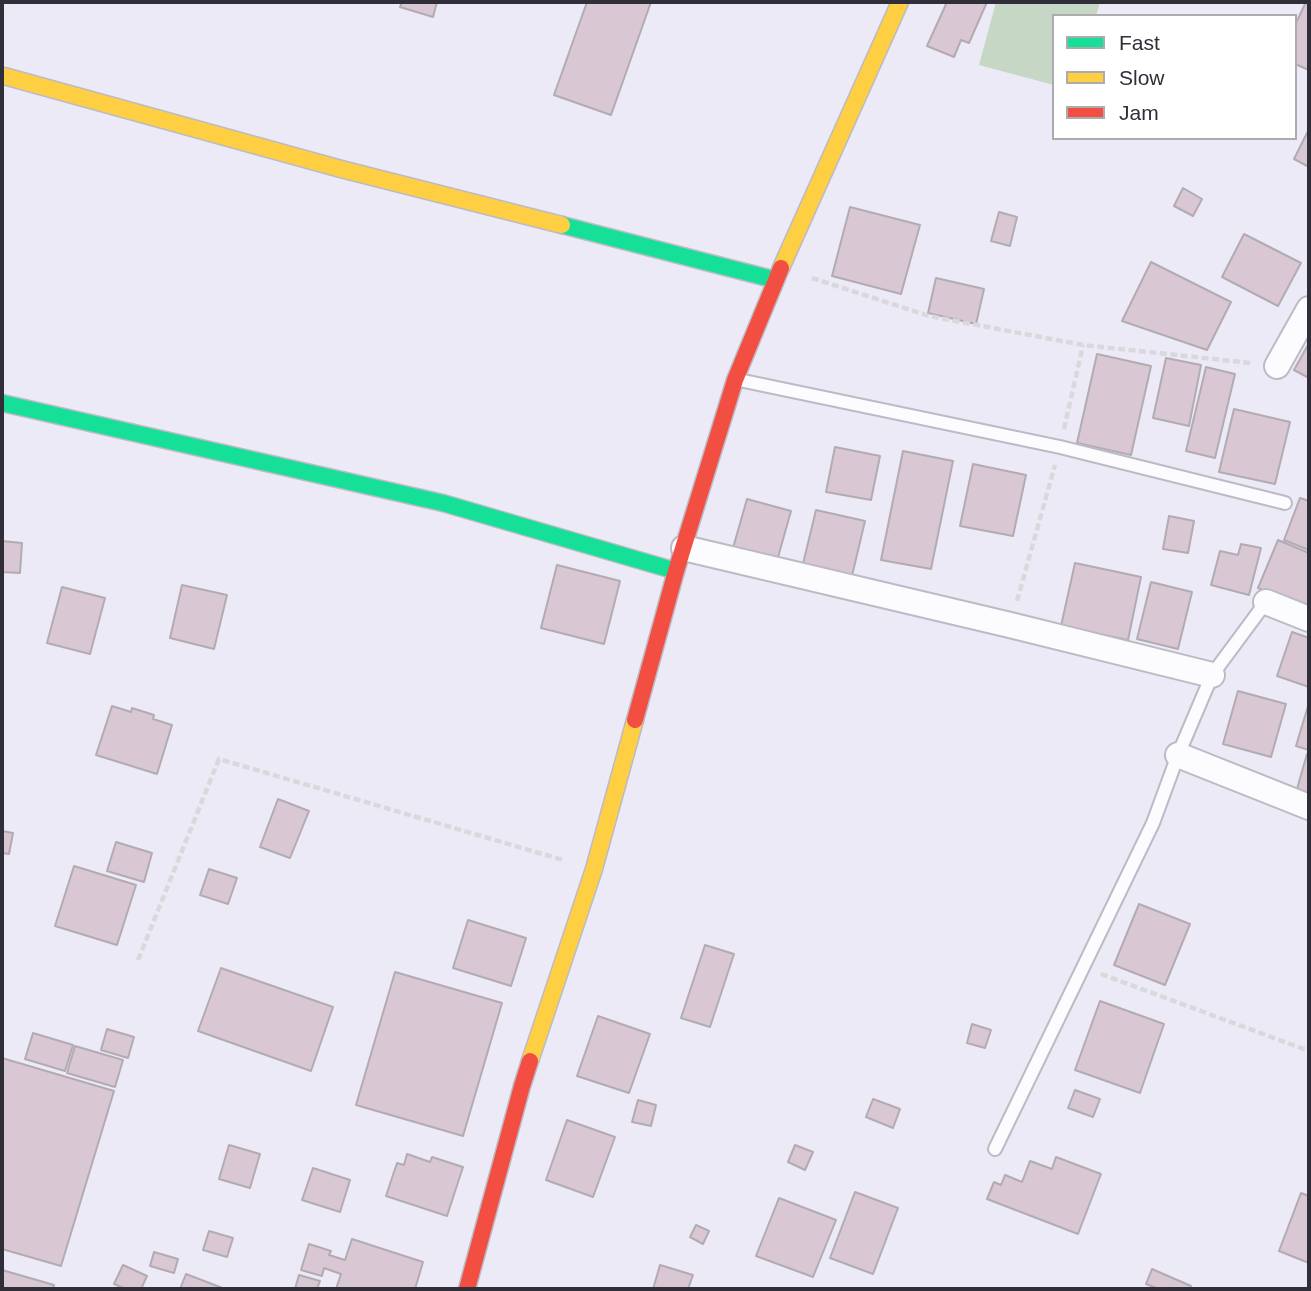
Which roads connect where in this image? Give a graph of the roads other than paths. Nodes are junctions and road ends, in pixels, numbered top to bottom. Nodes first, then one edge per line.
1 (900, 2) edge
2 (4, 76) dead end
3 (778, 274) junction
4 (1309, 309) edge
5 (1277, 366) road end
6 (735, 380) junction
7 (2, 403) edge
8 (1285, 503) dead end
9 (680, 559) junction
10 (1266, 602) joint
11 (1309, 619) edge
12 (1212, 675) junction
13 (1178, 755) junction
14 (1309, 807) edge
15 (995, 1149) dead end
16 (467, 1289) edge

1 - 3 street
2 - 3 street
3 - 6 street
4 - 5 street
6 - 8 lane
6 - 9 street
7 - 9 street
9 - 12 street
9 - 16 street
10 - 11 street
10 - 12 lane
12 - 13 lane
13 - 14 street
13 - 15 lane

